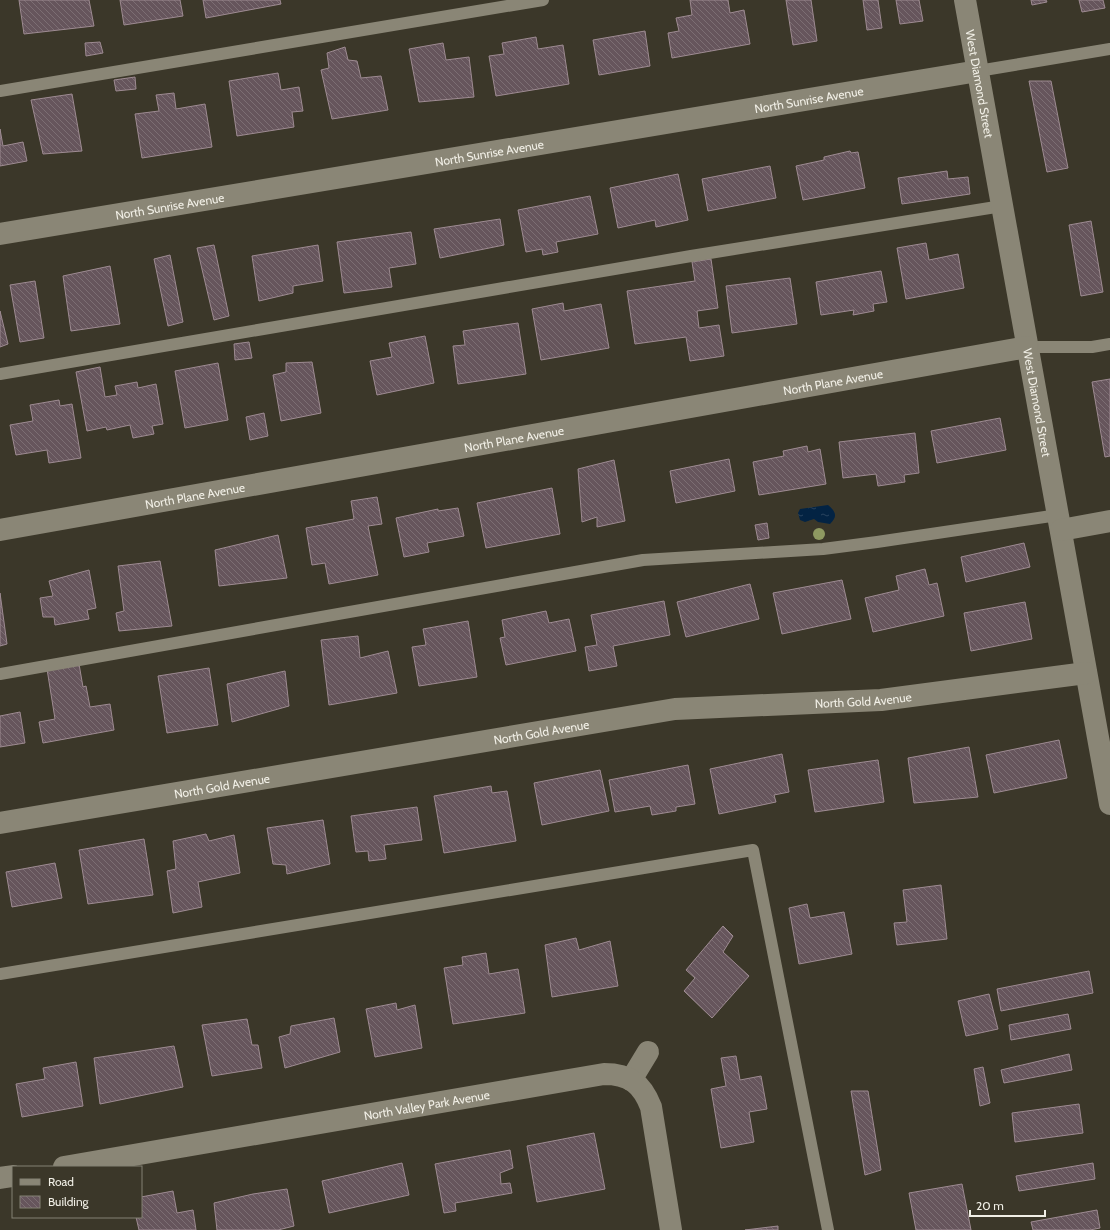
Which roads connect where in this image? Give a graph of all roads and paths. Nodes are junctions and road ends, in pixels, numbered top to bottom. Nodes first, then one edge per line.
1 (543, 0) edge
2 (965, 0) edge
3 (1110, 49) edge
4 (978, 71) junction
5 (0, 91) edge
6 (1002, 206) junction
7 (0, 234) edge
8 (1110, 344) edge
9 (1027, 347) junction
10 (0, 374) edge
11 (1110, 521) edge
12 (1060, 523) junction
13 (0, 530) edge
14 (1086, 673) junction
15 (0, 674) edge
16 (1110, 804) edge
17 (0, 823) edge
18 (0, 974) edge
19 (648, 1052) dead end
20 (631, 1080) junction
21 (70, 1166) edge
22 (12, 1176) edge
23 (0, 1178) edge
24 (671, 1230) edge
25 (828, 1230) edge

1 - 5 lane
2 - 4 street, West Diamond Street
3 - 4 lane
4 - 6 street, West Diamond Street
4 - 7 street, North Sunrise Avenue
6 - 9 street, West Diamond Street
6 - 10 lane
8 - 9 lane
9 - 12 street, West Diamond Street
9 - 13 street, North Plane Avenue
11 - 12 street
12 - 14 street, West Diamond Street
12 - 15 lane
14 - 16 street, West Diamond Street
14 - 17 street, North Gold Avenue
18 - 25 lane
19 - 20 street
20 - 21 street, North Valley Park Avenue
20 - 24 street, North Valley Park Avenue
22 - 23 street

